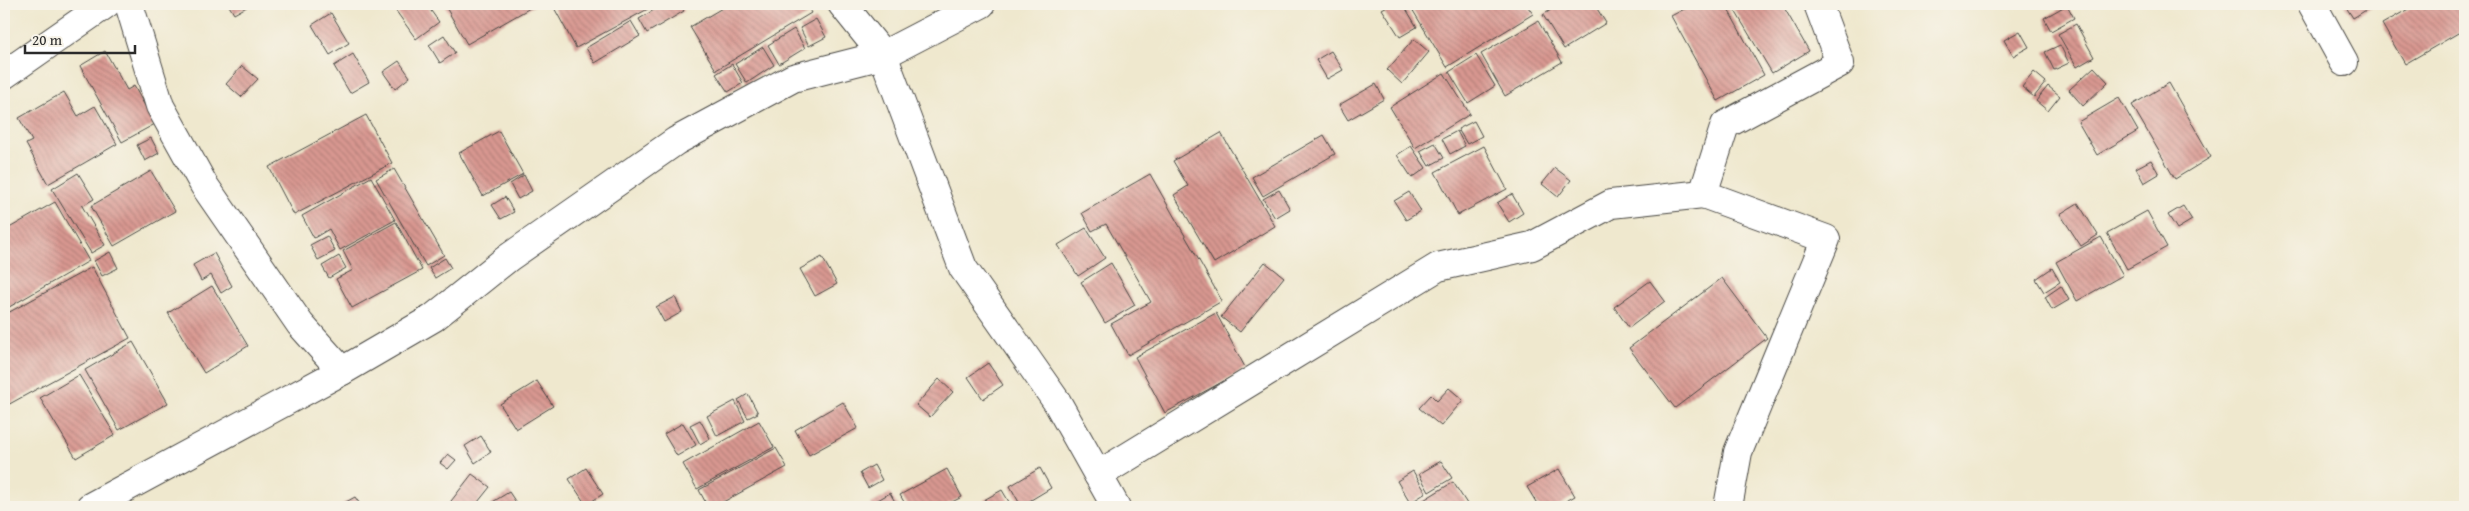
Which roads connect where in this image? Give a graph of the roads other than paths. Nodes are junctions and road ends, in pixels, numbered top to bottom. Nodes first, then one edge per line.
1 (106, 4) edge
2 (129, 4) edge
3 (842, 4) edge
4 (980, 4) edge
5 (1818, 4) edge
6 (2312, 4) edge
7 (883, 55) junction
8 (2344, 62) dead end
9 (4, 76) edge
10 (1703, 194) junction
11 (342, 370) junction
12 (1098, 475) junction
13 (90, 507) edge
14 (1116, 507) edge
15 (1728, 507) edge

1 - 9 street
2 - 11 street
3 - 7 street
4 - 7 street
5 - 10 street
6 - 8 street
7 - 11 street
7 - 12 street
10 - 12 street
10 - 15 street
11 - 13 street
12 - 14 street

